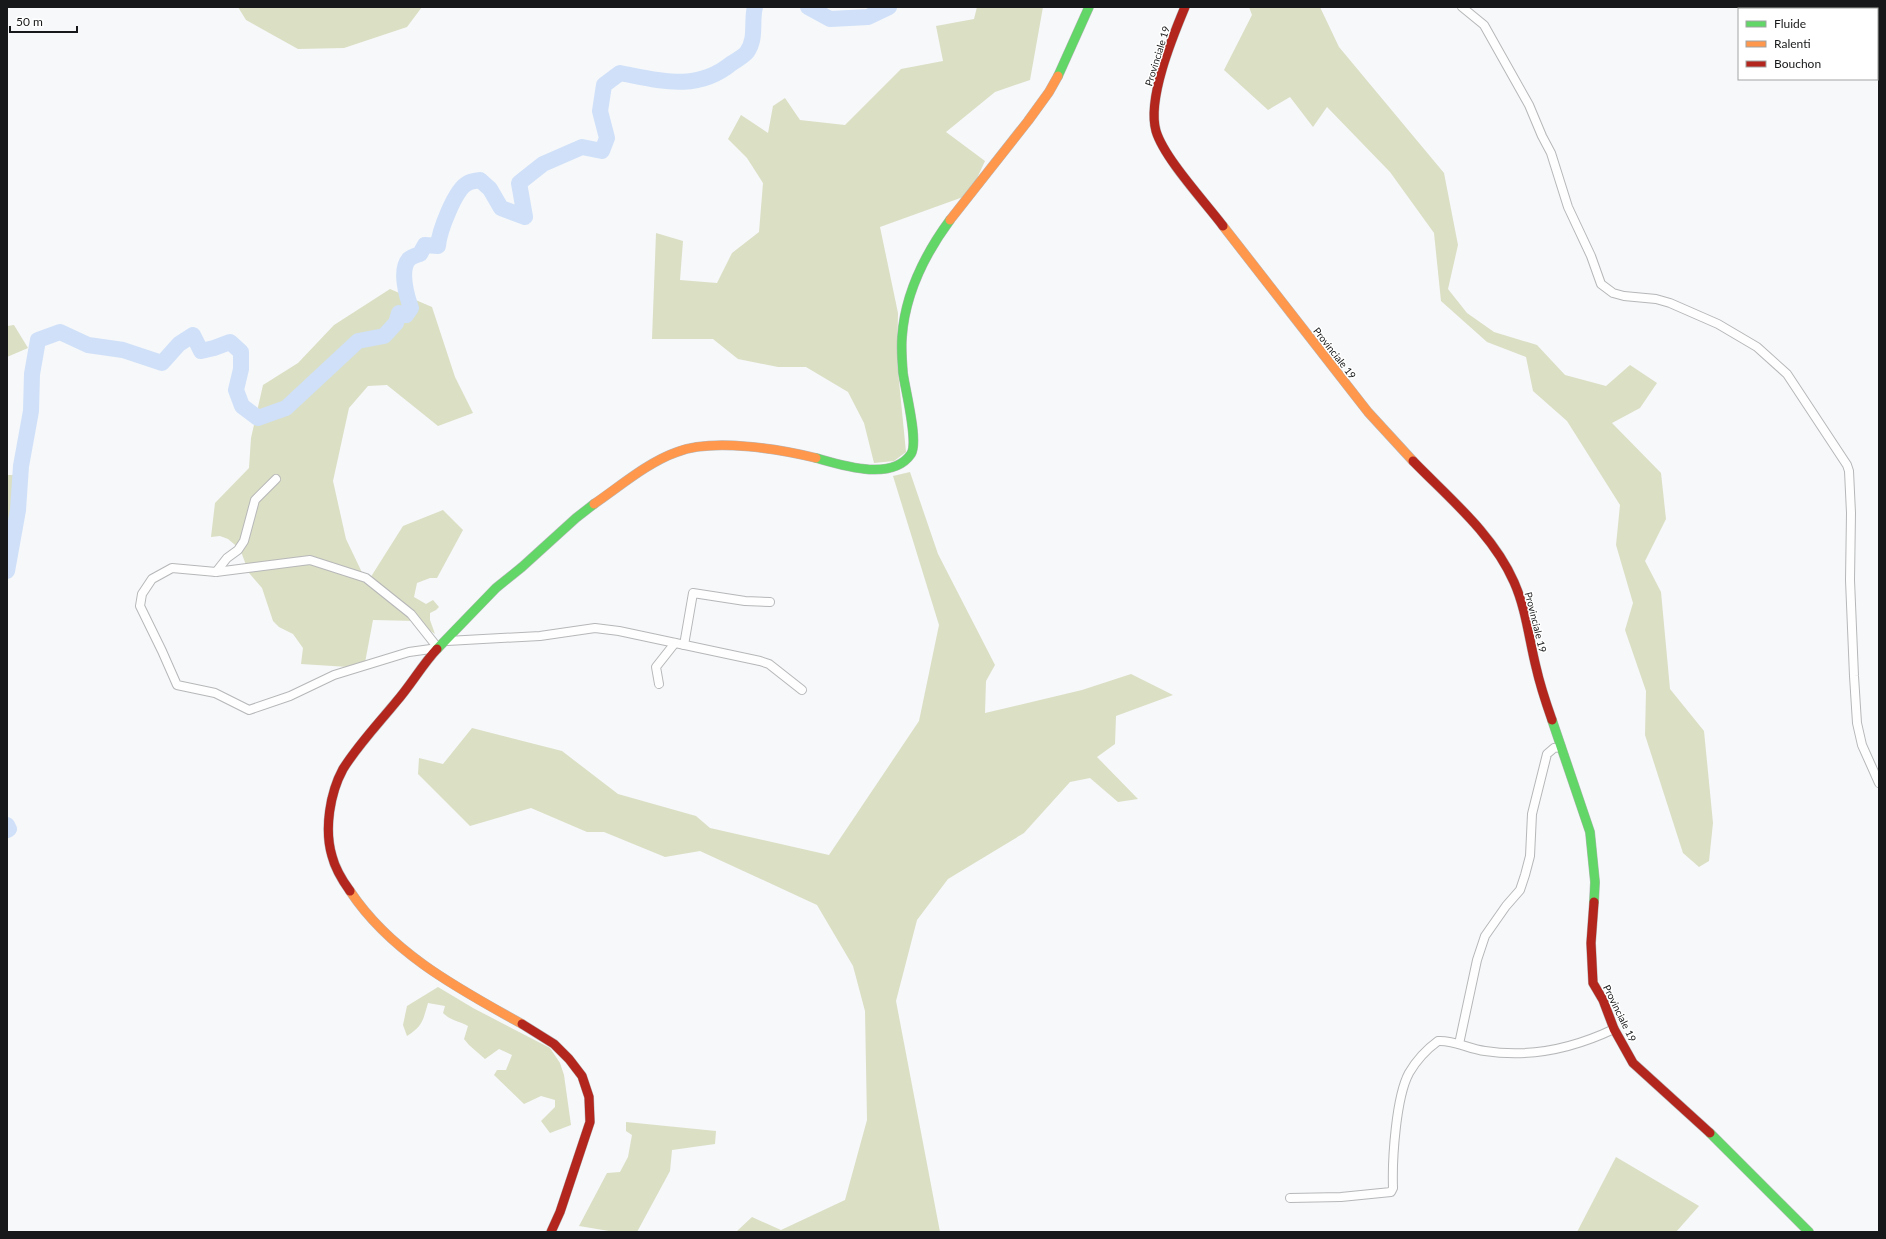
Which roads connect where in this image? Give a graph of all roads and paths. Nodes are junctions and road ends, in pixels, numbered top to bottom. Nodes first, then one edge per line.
1 (1089, 7) edge
2 (1185, 7) edge
3 (1462, 7) edge
4 (276, 479) dead end
5 (216, 572) junction
6 (770, 602) dead end
7 (447, 641) junction
8 (675, 643) junction
9 (684, 645) junction
10 (438, 648) junction
11 (659, 684) dead end
12 (802, 690) dead end
13 (1561, 747) junction
14 (1879, 783) edge
15 (1614, 1029) junction
16 (1459, 1044) junction
17 (1290, 1198) dead end
18 (550, 1232) edge
19 (1809, 1232) edge

1 - 7 street
2 - 13 street, Provinciale 19
3 - 14 street
4 - 5 street
5 - 10 street
5 - 10 street
6 - 9 street
7 - 8 street
7 - 10 street
8 - 9 street
8 - 11 street
9 - 12 street
10 - 18 street
13 - 15 street, Provinciale 19
13 - 16 street
15 - 16 street
15 - 19 street, Provinciale 19
16 - 17 street

